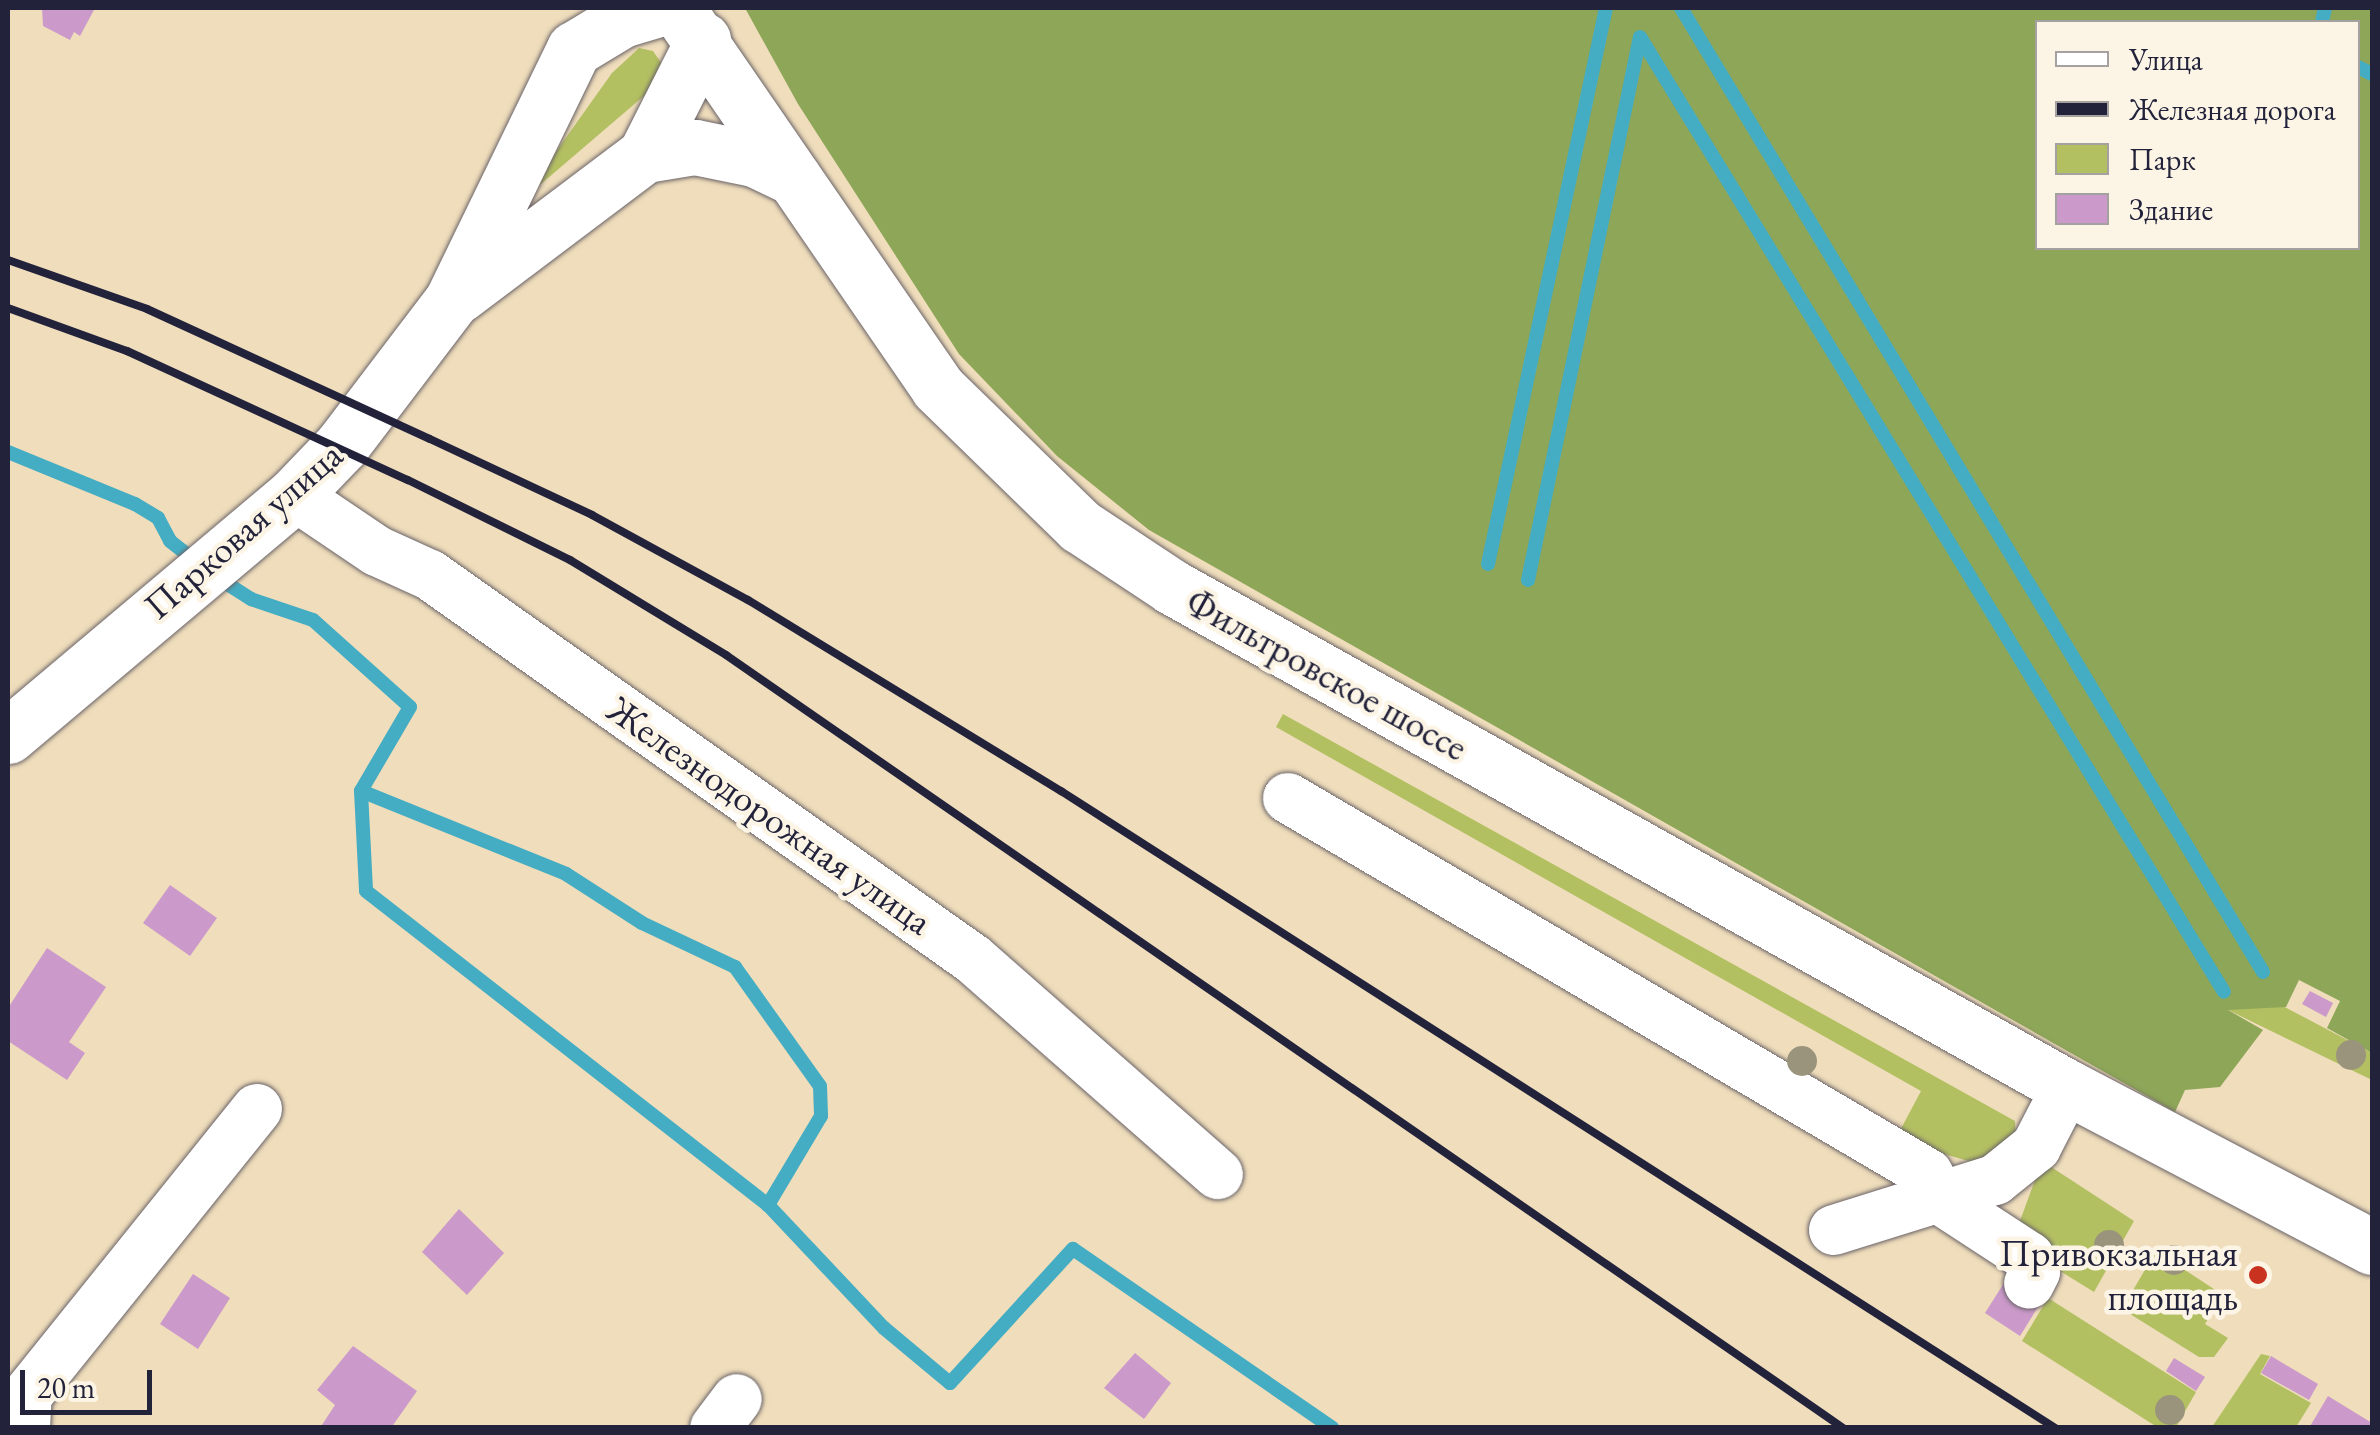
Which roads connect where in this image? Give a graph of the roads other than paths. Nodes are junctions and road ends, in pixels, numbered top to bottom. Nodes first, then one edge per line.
1 (681, 18) edge
2 (576, 28) edge
3 (646, 155) junction
4 (794, 178) junction
5 (452, 300) junction
6 (277, 507) junction
7 (8, 736) edge
8 (1288, 798) dead end
9 (2067, 1087) junction
10 (257, 1109) dead end
11 (1218, 1174) dead end
12 (1943, 1202) junction
13 (1834, 1230) dead end
14 (2372, 1247) edge
15 (2029, 1284) dead end
16 (25, 1428) edge

1 - 2 main road, Парковая улица
1 - 3 main road
1 - 4 main road, Фильтровское шоссе
2 - 5 main road, Парковая улица
3 - 4 main road, Парковая улица
3 - 5 main road, Парковая улица
4 - 9 main road, Фильтровское шоссе
5 - 6 main road, Парковая улица
6 - 7 main road, Парковая улица
6 - 11 street, Железнодорожная улица
8 - 12 street
9 - 12 street
9 - 14 main road, Фильтровское шоссе
10 - 16 street
12 - 13 street
12 - 15 street

